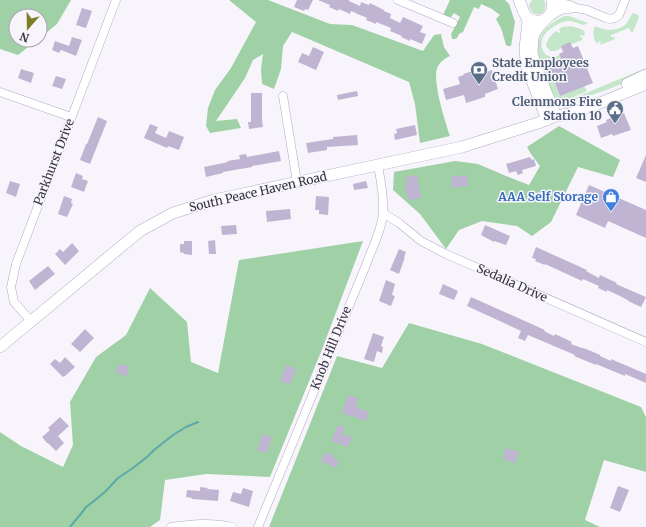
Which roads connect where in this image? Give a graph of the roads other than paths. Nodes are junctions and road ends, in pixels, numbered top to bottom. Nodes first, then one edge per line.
1 (116, 0) edge
2 (398, 0) edge
3 (554, 0) edge
4 (625, 2) edge
5 (523, 6) edge
6 (576, 8) junction
7 (547, 18) junction
8 (453, 24) dead end
9 (646, 75) edge
10 (646, 84) edge
11 (0, 92) edge
12 (283, 96) dead end
13 (71, 117) junction
14 (552, 118) junction
15 (378, 166) junction
16 (297, 182) junction
17 (383, 213) junction
18 (31, 321) junction
19 (646, 342) edge
20 (0, 347) edge
21 (171, 527) edge
22 (232, 527) edge
23 (258, 527) edge

1 - 13 street, Parkhurst Drive
2 - 8 street
3 - 6 street
3 - 7 main road
4 - 6 street
5 - 7 main road
5 - 14 main road
6 - 7 street
7 - 14 main road
9 - 14 main road, South Peace Haven Road
10 - 14 main road, South Peace Haven Road
11 - 13 street
12 - 16 street
13 - 18 street, Parkhurst Drive
14 - 15 main road, South Peace Haven Road
15 - 16 main road, South Peace Haven Road
15 - 17 street, Knob Hill Drive
16 - 18 main road, South Peace Haven Road
17 - 19 street, Sedalia Drive
17 - 23 street, Knob Hill Drive
18 - 20 main road, South Peace Haven Road
21 - 22 street

